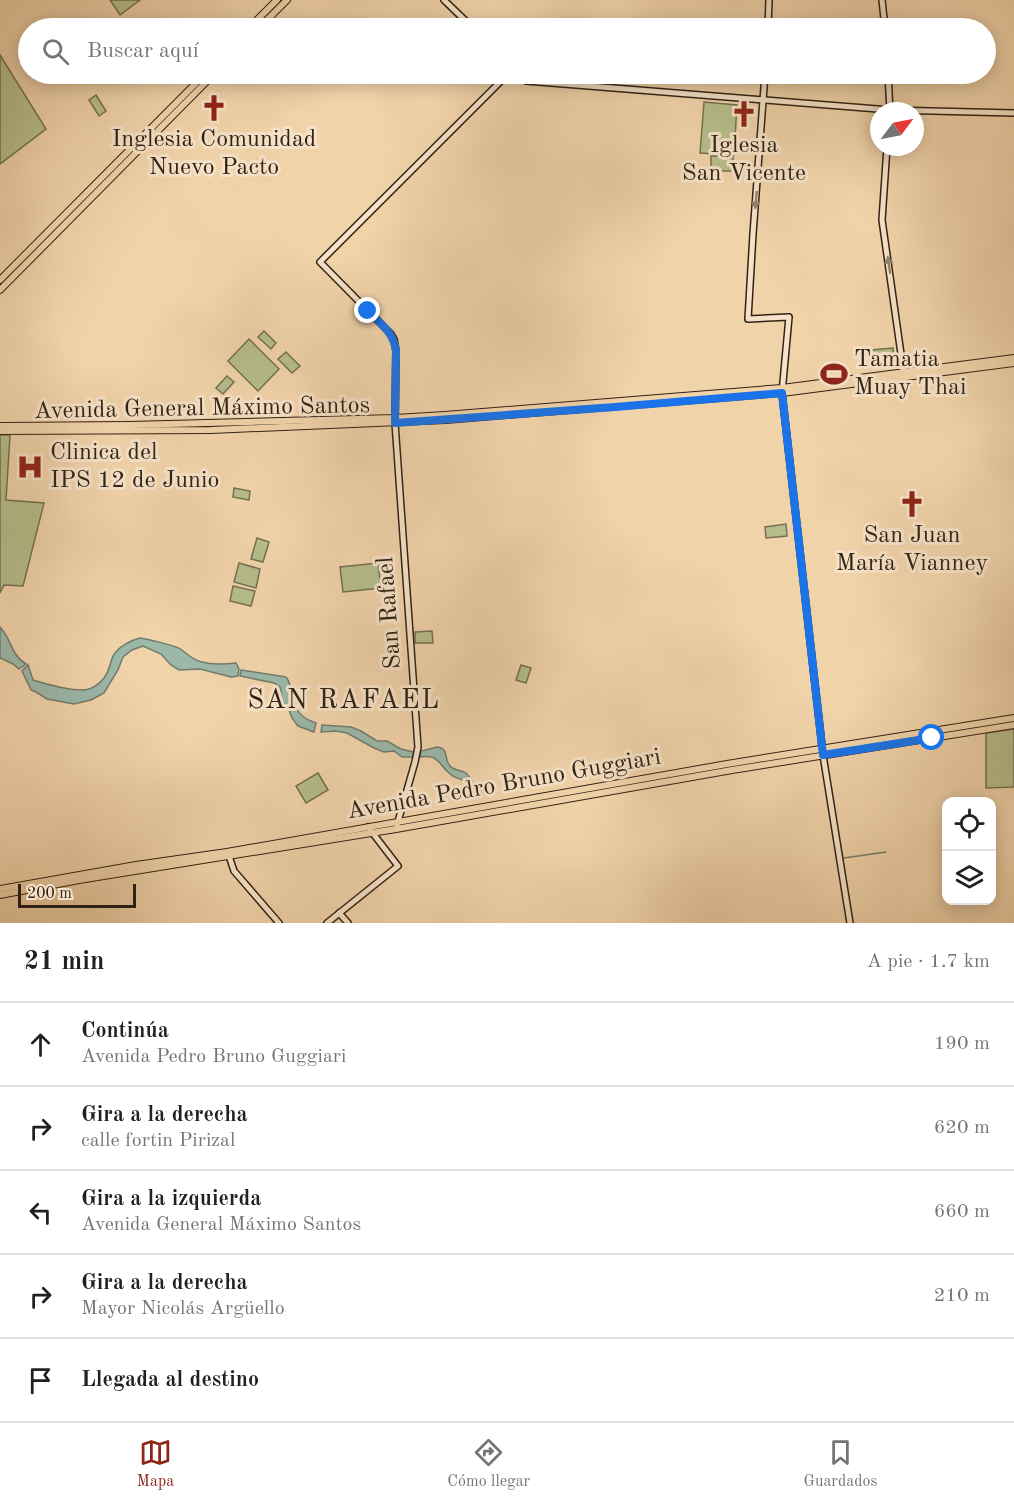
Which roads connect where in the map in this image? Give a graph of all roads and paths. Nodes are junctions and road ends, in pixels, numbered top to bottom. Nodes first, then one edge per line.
1 (277, 0) edge
2 (287, 0) edge
3 (444, 0) edge
4 (769, 0) edge
5 (882, 0) edge
6 (259, 18) edge
7 (269, 18) edge
8 (463, 18) edge
9 (768, 18) edge
10 (884, 18) edge
11 (195, 84) edge
12 (204, 84) edge
13 (498, 84) edge
14 (563, 84) edge
15 (764, 84) edge
16 (889, 84) edge
17 (763, 100) junction
18 (890, 102) edge
19 (870, 108) edge
20 (924, 111) edge
21 (1014, 113) edge
22 (886, 156) edge
23 (88, 196) junction
24 (0, 280) edge
25 (0, 290) edge
26 (1014, 358) edge
27 (1014, 363) edge
28 (904, 374) junction
29 (782, 390) junction
30 (395, 421) junction
31 (0, 428) edge
32 (1014, 718) edge
33 (1014, 725) edge
34 (823, 752) junction
35 (397, 826) junction
36 (369, 830) junction
37 (228, 854) junction
38 (0, 889) edge
39 (0, 895) edge
40 (339, 913) junction
41 (279, 923) edge
42 (327, 923) edge
43 (348, 923) edge
44 (850, 923) edge

1 - 6 main road
2 - 7 main road
3 - 8 street
4 - 9 street
5 - 10 street
11 - 23 main road
12 - 23 main road
13 - 30 street, San Rafael
14 - 17 street
15 - 17 street
16 - 18 street
17 - 19 street
17 -> 29 street
20 - 21 street
28 -> 22 street
23 - 24 main road
23 - 25 main road
26 - 28 main road, Avenida General Máximo Santos
27 - 28 main road, Avenida General Máximo Santos
28 - 29 main road, Avenida General Máximo Santos
29 - 30 main road, Avenida General Máximo Santos
29 - 34 street
30 - 31 main road, Avenida General Máximo Santos
30 - 35 street, San Rafael
32 - 34 main road, Avenida Pedro Bruno Guggiari
33 - 34 main road, Avenida Pedro Bruno Guggiari
34 - 35 main road, Avenida Pedro Bruno Guggiari
34 - 44 street
35 - 36 main road, Avenida Pedro Bruno Guggiari
36 - 37 main road, Avenida Pedro Bruno Guggiari
36 - 40 street
37 - 38 main road, Avenida Pedro Bruno Guggiari
37 - 39 main road, Avenida Pedro Bruno Guggiari
37 - 41 street
40 - 42 street
40 - 43 street

